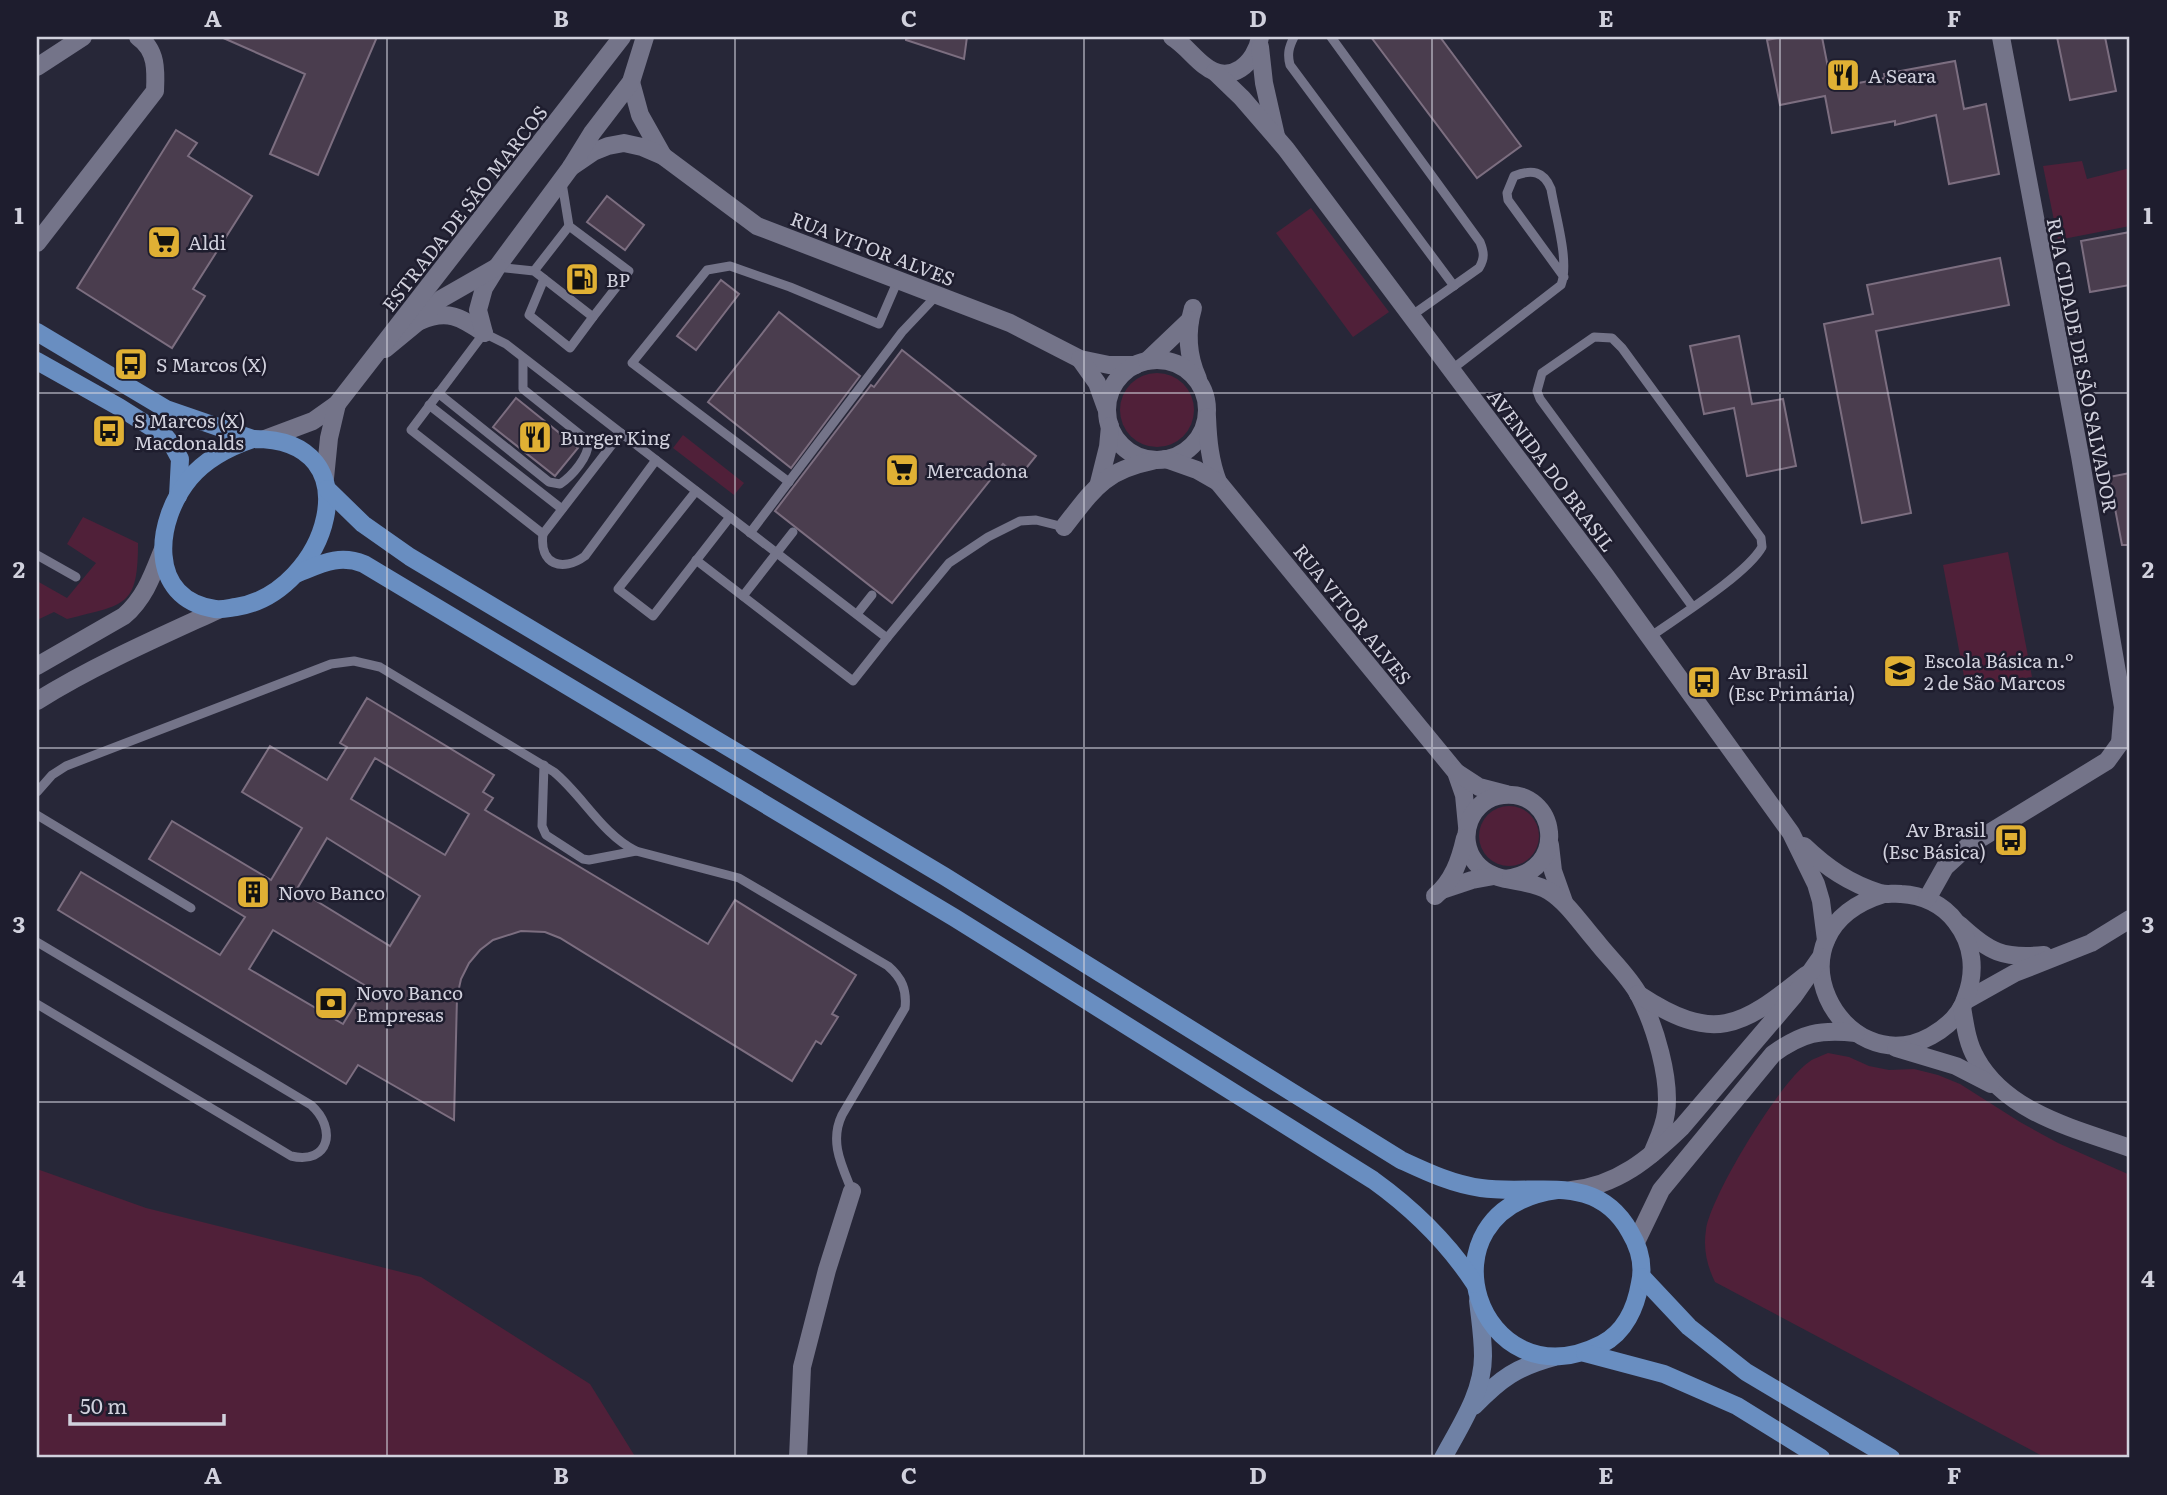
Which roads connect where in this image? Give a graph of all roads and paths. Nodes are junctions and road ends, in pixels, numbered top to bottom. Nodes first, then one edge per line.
1 (83, 37) edge
2 (138, 37) edge
3 (622, 37) edge
4 (645, 37) edge
5 (1172, 37) edge
6 (1191, 37) edge
7 (1294, 37) edge
8 (1331, 37) edge
9 (2001, 37) edge
10 (1260, 39) edge
11 (1196, 57) junction
12 (37, 67) edge
13 (1215, 72) junction
14 (631, 82) junction
15 (1276, 136) junction
16 (663, 156) junction
17 (566, 173) junction
18 (569, 226) junction
19 (37, 243) edge
20 (497, 267) junction
21 (534, 271) junction
22 (1564, 277) junction
23 (544, 279) junction
24 (898, 280) junction
25 (1454, 286) junction
26 (938, 295) junction
27 (1411, 316) junction
28 (593, 317) junction
29 (419, 321) junction
30 (37, 332) edge
31 (484, 332) junction
32 (375, 356) junction
33 (523, 358) junction
34 (1080, 359) junction
35 (37, 361) edge
36 (1141, 363) junction
37 (1451, 370) junction
38 (1200, 383) junction
39 (438, 393) junction
40 (337, 404) junction
41 (429, 405) junction
42 (1207, 417) junction
43 (1109, 420) junction
44 (621, 433) junction
45 (259, 439) junction
46 (1160, 459) junction
47 (656, 460) junction
48 (789, 482) junction
49 (1218, 482) junction
50 (1099, 483) junction
51 (326, 484) junction
52 (696, 491) junction
53 (178, 496) junction
54 (562, 509) junction
55 (730, 517) junction
56 (1064, 527) joint
57 (793, 532) dead end
58 (750, 533) junction
59 (543, 534) junction
60 (163, 549) junction
61 (777, 553) junction
62 (37, 555) edge
63 (696, 560) junction
64 (298, 573) junction
65 (76, 577) dead end
66 (872, 595) dead end
67 (743, 596) junction
68 (1692, 606) junction
69 (218, 610) junction
70 (857, 614) junction
71 (1650, 637) junction
72 (887, 638) junction
73 (37, 666) edge
74 (37, 701) edge
75 (2125, 741) edge
76 (544, 765) junction
77 (1456, 772) junction
78 (37, 792) edge
79 (1512, 795) junction
80 (37, 815) edge
81 (1791, 832) junction
82 (1466, 833) junction
83 (1550, 840) junction
84 (636, 850) junction
85 (1500, 878) junction
86 (1884, 894) junction
87 (1927, 899) junction
88 (1564, 902) junction
89 (191, 908) dead end
90 (2130, 919) edge
91 (1956, 921) junction
92 (37, 943) edge
93 (2065, 953) junction
94 (1819, 956) junction
95 (1639, 994) junction
96 (37, 1004) edge
97 (1964, 1004) junction
98 (1856, 1033) junction
99 (1883, 1044) junction
100 (2008, 1093) junction
101 (2130, 1148) edge
102 (1652, 1154) junction
103 (1564, 1190) junction
104 (852, 1191) joint
105 (1636, 1242) junction
106 (1642, 1277) junction
107 (1476, 1292) junction
108 (1585, 1353) junction
109 (1554, 1357) junction
110 (1469, 1410) junction
111 (798, 1458) edge
112 (1443, 1458) edge
113 (1821, 1458) edge
114 (1891, 1458) edge

1 - 12 street
2 - 19 street
3 - 32 street, ESTRADA DE SÃO MARCOS
4 - 14 street, RUA VITOR ALVES
5 - 11 street
6 - 11 street
7 - 25 lane
8 - 25 lane
9 - 75 street, RUA CIDADE DE SÃO SALVADOR
10 - 13 street
10 - 15 street
11 - 13 street, AVENIDA DO BRASIL
13 - 15 street, AVENIDA DO BRASIL
14 - 16 street, RUA VITOR ALVES
14 - 17 street, RUA VITOR ALVES
15 - 27 street, AVENIDA DO BRASIL
16 - 17 street, RUA VITOR ALVES
16 - 24 street, RUA VITOR ALVES
17 - 18 lane
17 - 20 street, RUA VITOR ALVES
18 - 21 lane
18 - 28 lane
20 - 21 lane
20 - 29 street, RUA VITOR ALVES
20 - 31 street, RUA VITOR ALVES
21 - 23 lane
22 - 22 lane
22 - 37 lane
23 - 28 lane
23 - 28 lane
24 - 26 street, RUA VITOR ALVES
24 - 48 lane
25 - 27 lane
26 - 34 street, RUA VITOR ALVES
26 - 48 lane
27 - 37 street, AVENIDA DO BRASIL
29 - 31 street
29 - 32 street, RUA VITOR ALVES
30 - 45 main road
31 - 33 lane
31 - 39 lane
32 - 40 street, ESTRADA DE SÃO MARCOS
33 - 39 lane
33 - 44 lane
34 - 36 street, RUA VITOR ALVES
34 - 43 street, RUA VITOR ALVES
35 - 53 main road
36 - 38 street, RUA VITOR ALVES
36 - 38 street
36 - 43 street
37 - 71 street, AVENIDA DO BRASIL
38 - 42 street, RUA VITOR ALVES
39 - 41 lane
40 - 45 street, ESTRADA DE SÃO MARCOS
40 - 51 street, ESTRADA DE SÃO MARCOS
41 - 54 lane
41 - 59 lane
42 - 46 street
42 - 49 street, RUA VITOR ALVES
43 - 46 street, RUA VITOR ALVES
43 - 50 street
44 - 47 lane
44 - 54 lane
45 - 51 main road
45 - 53 main road
46 - 49 street, RUA VITOR ALVES
46 - 50 street
47 - 52 lane
47 - 59 lane
48 - 58 lane
49 - 77 street, RUA VITOR ALVES
50 - 56 street
51 - 64 main road
51 - 103 main road
52 - 55 lane
52 - 63 lane
53 - 60 main road
54 - 59 lane
55 - 58 lane
55 - 63 lane
56 - 72 lane
57 - 61 lane
58 - 61 lane
60 - 69 main road
60 - 73 street
61 - 67 lane
61 - 70 lane
62 - 65 lane
63 - 67 lane
64 - 69 main road
64 - 107 main road
66 - 70 lane
67 - 72 lane
68 - 68 lane
68 - 71 lane
69 - 74 street
70 - 72 lane
71 - 81 street, AVENIDA DO BRASIL
75 - 87 street
76 - 78 lane
76 - 84 lane
76 - 84 lane
77 - 79 street, RUA VITOR ALVES
77 - 82 street, RUA VITOR ALVES
79 - 82 street
79 - 83 street, RUA VITOR ALVES
80 - 89 lane
81 - 86 street, AVENIDA DO BRASIL
81 - 94 street, AVENIDA DO BRASIL
82 - 85 street, RUA VITOR ALVES
82 - 85 street
83 - 85 street
83 - 88 street, RUA VITOR ALVES
84 - 104 lane
85 - 88 street, RUA VITOR ALVES
86 - 87 street, AVENIDA DO BRASIL
86 - 94 street
87 - 91 street
88 - 95 street, RUA VITOR ALVES
90 - 93 street
91 - 93 street
91 - 97 street
92 - 96 lane
93 - 97 street
94 - 95 street, RUA VITOR ALVES
94 - 98 street
94 - 102 street
95 - 102 street, RUA VITOR ALVES
97 - 99 street
97 - 100 street
98 - 99 street
98 - 105 street
99 - 100 street
100 - 101 street
102 - 103 street
103 - 105 main road
103 - 107 main road
104 - 111 street
105 - 106 main road
106 - 108 main road
106 - 114 main road
107 - 109 main road
107 - 110 main road
108 - 109 main road
108 - 113 main road
109 - 110 main road
110 - 112 main road

